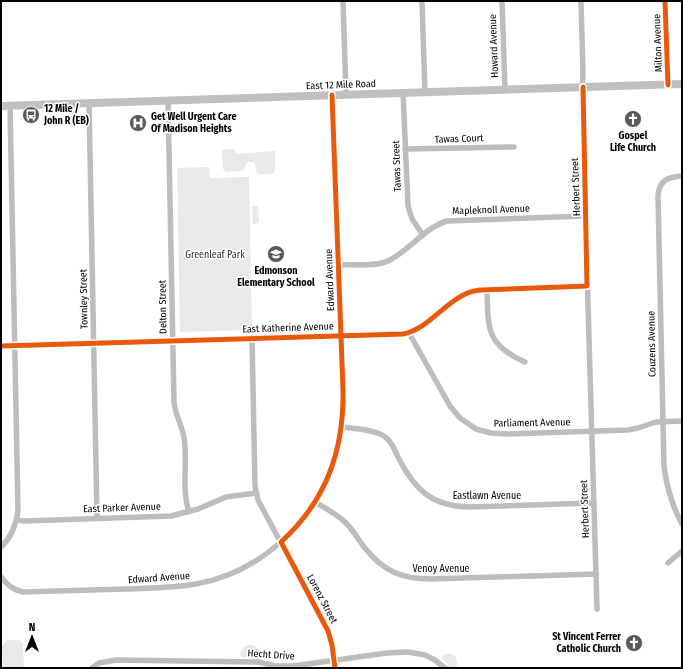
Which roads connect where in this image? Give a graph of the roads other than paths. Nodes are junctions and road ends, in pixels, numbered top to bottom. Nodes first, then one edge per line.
1 (343, 1) edge
2 (422, 1) edge
3 (502, 1) edge
4 (581, 1) edge
5 (665, 1) edge
6 (668, 84) junction
7 (682, 84) edge
8 (583, 87) junction
9 (505, 90) junction
10 (403, 92) junction
11 (425, 92) junction
12 (346, 94) junction
13 (332, 95) junction
14 (168, 100) junction
15 (89, 102) junction
16 (10, 105) junction
17 (1, 106) edge
18 (514, 147) dead end
19 (405, 150) junction
20 (682, 176) edge
21 (585, 216) junction
22 (423, 235) junction
23 (338, 264) junction
24 (587, 286) junction
25 (487, 290) junction
26 (409, 333) junction
27 (341, 336) junction
28 (252, 338) junction
29 (173, 341) junction
30 (94, 344) junction
31 (1, 346) edge
32 (14, 346) junction
33 (525, 362) dead end
34 (682, 421) edge
35 (663, 422) junction
36 (342, 427) junction
37 (592, 431) junction
38 (256, 493) junction
39 (315, 502) junction
40 (594, 503) junction
41 (189, 512) junction
42 (97, 518) junction
43 (17, 520) junction
44 (682, 524) edge
45 (281, 542) junction
46 (1, 547) edge
47 (682, 551) edge
48 (668, 563) dead end
49 (596, 574) junction
50 (1, 577) edge
51 (597, 609) dead end
52 (334, 661) junction
53 (92, 668) edge
54 (335, 668) edge
55 (445, 668) edge

1 - 12 street
2 - 11 street
3 - 9 street, Howard Avenue
4 - 8 street, Herbert Street
5 - 6 street, Milton Avenue
6 - 7 main road, East 12 Mile Road
6 - 8 main road, East 12 Mile Road
8 - 9 main road, East 12 Mile Road
8 - 21 street, Herbert Street
9 - 11 main road, East 12 Mile Road
10 - 11 main road, East 12 Mile Road
10 - 12 main road, East 12 Mile Road
10 - 19 street, Tawas Street
12 - 13 main road, East 12 Mile Road
13 - 14 main road, East 12 Mile Road
13 - 23 street, Edward Avenue
14 - 15 main road, East 12 Mile Road
14 - 29 street, Delton Street
15 - 16 main road, East 12 Mile Road
15 - 30 street, Townley Street
16 - 17 main road, East 12 Mile Road
16 - 32 street
18 - 19 street, Tawas Court
19 - 22 street, Tawas Street
20 - 35 street, Couzens Avenue
21 - 22 street, Mapleknoll Avenue
21 - 24 street, Herbert Street
22 - 23 street, Mapleknoll Avenue
23 - 27 street, Edward Avenue
24 - 25 street
24 - 37 street, Herbert Street
25 - 26 street
25 - 33 street
26 - 27 street, East Katherine Avenue
26 - 37 street, Parliament Avenue
27 - 28 street, East Katherine Avenue
27 - 36 street, Edward Avenue
28 - 29 street, East Katherine Avenue
28 - 38 street, Lorenz Street
29 - 30 street, East Katherine Avenue
29 - 41 street, Delton Street
30 - 32 street, East Katherine Avenue
30 - 42 street, Townley Street
31 - 32 street, East Katherine Avenue
32 - 43 street
34 - 35 street, Parliament Avenue
35 - 37 street, Parliament Avenue
35 - 44 street, Couzens Avenue
36 - 39 street, Edward Avenue
36 - 40 street, Eastlawn Avenue
37 - 40 street, Herbert Street
38 - 41 street, East Parker Avenue
38 - 45 street, Lorenz Street
39 - 45 street, Edward Avenue
39 - 49 street, Venoy Avenue
40 - 49 street, Herbert Street
41 - 42 street, East Parker Avenue
42 - 43 street, East Parker Avenue
43 - 46 street
45 - 50 street, Edward Avenue
45 - 52 street, Lorenz Street
47 - 48 street
49 - 51 street, Herbert Street
52 - 53 street, Hecht Drive
52 - 54 street, Lorenz Street
52 - 55 street, Hecht Drive

